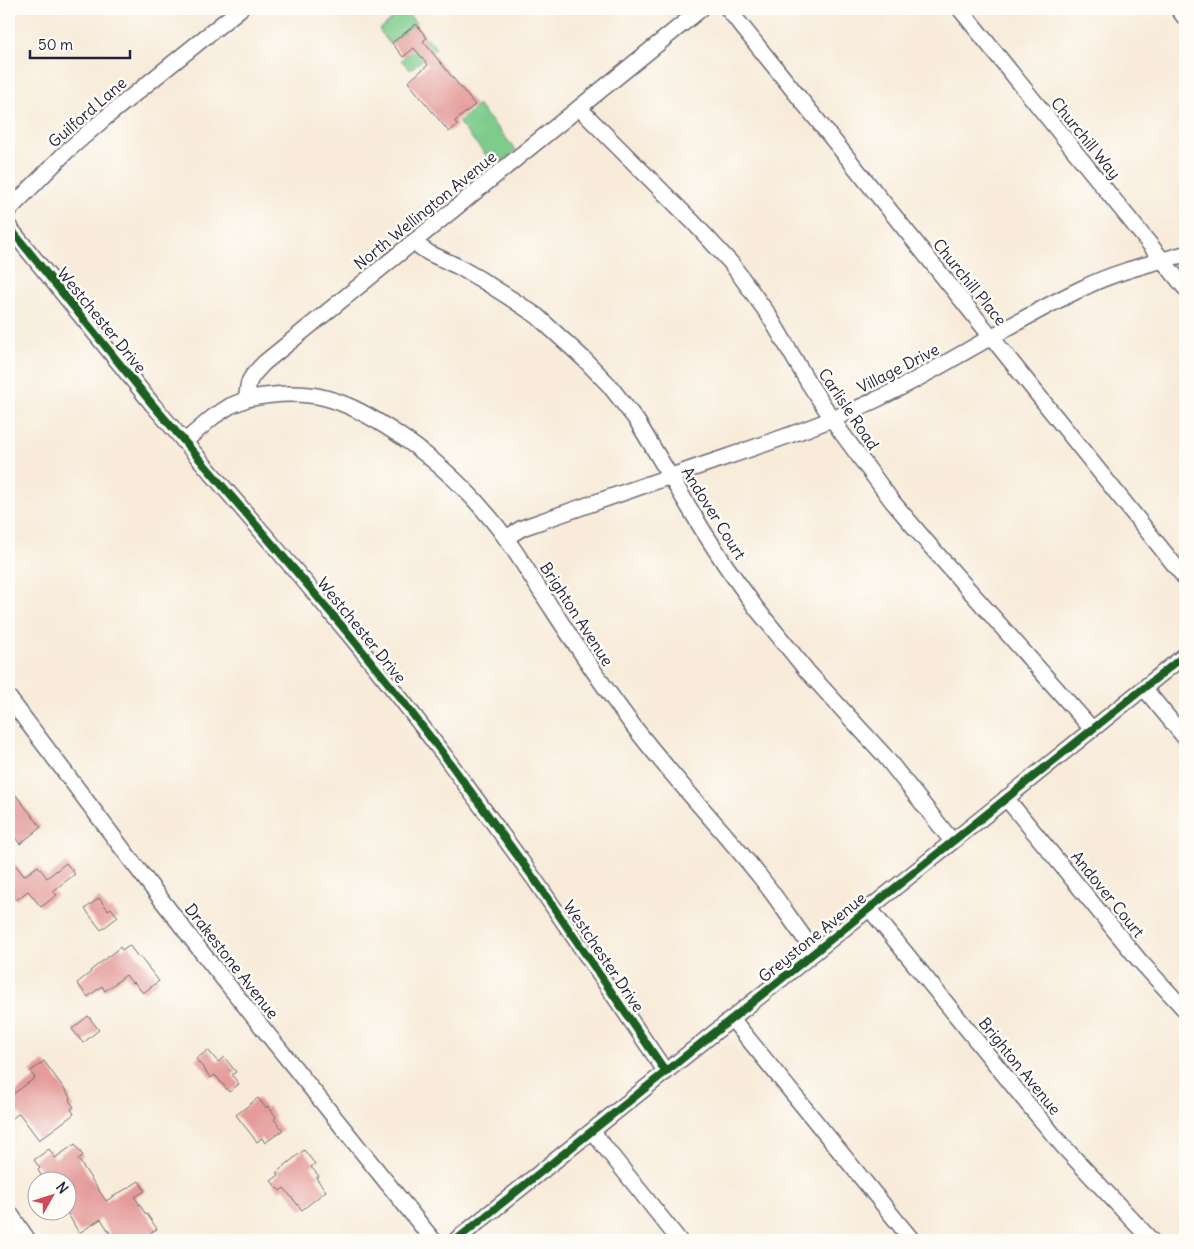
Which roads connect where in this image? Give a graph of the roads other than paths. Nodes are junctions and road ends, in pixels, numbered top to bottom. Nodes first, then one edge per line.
1 (240, 9) edge
2 (701, 9) edge
3 (728, 9) edge
4 (960, 9) edge
5 (1178, 9) edge
6 (1185, 18) edge
7 (579, 108) junction
8 (9, 210) edge
9 (9, 226) edge
10 (415, 241) junction
11 (1185, 254) edge
12 (1162, 260) junction
13 (1185, 288) edge
14 (992, 336) junction
15 (247, 399) junction
16 (832, 418) junction
17 (184, 442) junction
18 (670, 476) junction
19 (506, 538) junction
20 (1185, 578) edge
21 (1185, 655) edge
22 (1144, 688) junction
23 (9, 698) edge
24 (1092, 729) junction
25 (1185, 738) edge
26 (1006, 798) junction
27 (952, 841) junction
28 (869, 908) junction
29 (814, 952) junction
30 (1185, 1010) edge
31 (732, 1019) junction
32 (666, 1072) junction
33 (592, 1131) junction
34 (9, 1212) edge
35 (28, 1240) edge
36 (433, 1240) edge
37 (456, 1240) edge
38 (679, 1240) edge
39 (912, 1240) edge
40 (1151, 1240) edge

1 - 8 street, Guilford Lane
2 - 7 street, North Wellington Avenue
3 - 14 street, Churchill Place
4 - 12 street, Churchill Way
5 - 6 street
7 - 10 street, North Wellington Avenue
7 - 16 street, Carlisle Road
9 - 17 street, Westchester Drive
10 - 15 street, North Wellington Avenue
10 - 18 street, Andover Court
11 - 12 street, Village Drive
12 - 13 street, Churchill Way
12 - 14 street, Village Drive
14 - 16 street, Village Drive
14 - 20 street, Churchill Place
15 - 17 street
15 - 19 street, Brighton Avenue
16 - 18 street, Village Drive
16 - 24 street, Carlisle Road
17 - 32 street, Westchester Drive
18 - 19 street, Village Drive
18 - 27 street, Andover Court
19 - 29 street, Brighton Avenue
21 - 22 street, Greystone Avenue
22 - 24 street, Greystone Avenue
22 - 25 street
23 - 36 street, Drakestone Avenue
24 - 26 street, Greystone Avenue
26 - 27 street, Greystone Avenue
26 - 30 street, Andover Court
27 - 28 street, Greystone Avenue
28 - 29 street, Greystone Avenue
28 - 40 street, Brighton Avenue
29 - 31 street, Greystone Avenue
31 - 32 street, Greystone Avenue
31 - 39 street
32 - 33 street, Greystone Avenue
33 - 37 street, Greystone Avenue
33 - 38 street
34 - 35 street

